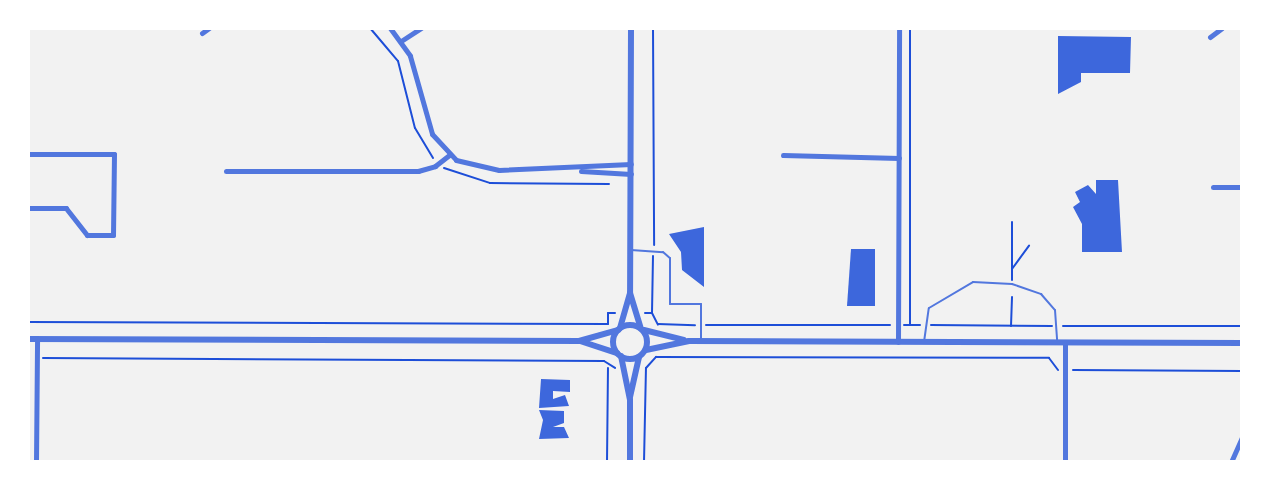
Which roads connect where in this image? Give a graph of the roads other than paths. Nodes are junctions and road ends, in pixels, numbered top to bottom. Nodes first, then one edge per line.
1 (209, 28) edge
2 (390, 28) edge
3 (422, 28) edge
4 (631, 28) edge
5 (899, 28) edge
6 (1222, 28) edge
7 (202, 33) dead end
8 (1210, 37) dead end
9 (401, 41) junction
10 (28, 154) edge
11 (449, 154) junction
12 (783, 155) dead end
13 (899, 158) junction
14 (631, 164) junction
15 (577, 170) junction
16 (225, 171) dead end
17 (631, 174) junction
18 (1213, 187) dead end
19 (1242, 187) edge
20 (28, 208) edge
21 (631, 250) junction
22 (630, 293) junction
23 (619, 329) junction
24 (642, 329) junction
25 (28, 339) edge
26 (37, 339) junction
27 (579, 341) junction
28 (689, 341) junction
29 (701, 341) junction
30 (898, 342) junction
31 (924, 342) junction
32 (1065, 342) junction
33 (1057, 343) junction
34 (1242, 343) edge
35 (646, 350) junction
36 (619, 355) junction
37 (639, 357) junction
38 (630, 400) junction
39 (1242, 437) edge
40 (36, 462) edge
41 (630, 462) edge
42 (1065, 462) edge
43 (1231, 462) edge

1 - 7 street
2 - 9 street
3 - 9 street
4 - 14 street
5 - 13 street
6 - 8 street
9 - 11 street
10 - 20 street
11 - 15 street
11 - 16 street
12 - 13 street
13 - 30 street
14 - 15 street
14 - 17 street
15 - 17 street
17 - 21 street
18 - 19 street
21 - 22 street
21 - 29 lane
22 - 23 street
22 - 24 street
23 - 24 street
23 - 27 street
23 - 36 street
24 - 28 street
24 - 35 street
25 - 26 street
26 - 27 street
26 - 40 street
27 - 36 street
28 - 29 street
28 - 35 street
29 - 30 street
30 - 31 street
31 - 33 street
31 - 33 lane
32 - 33 street
32 - 34 street
32 - 42 street
35 - 37 street
36 - 37 street
36 - 38 street
37 - 38 street
38 - 41 street
39 - 43 street

